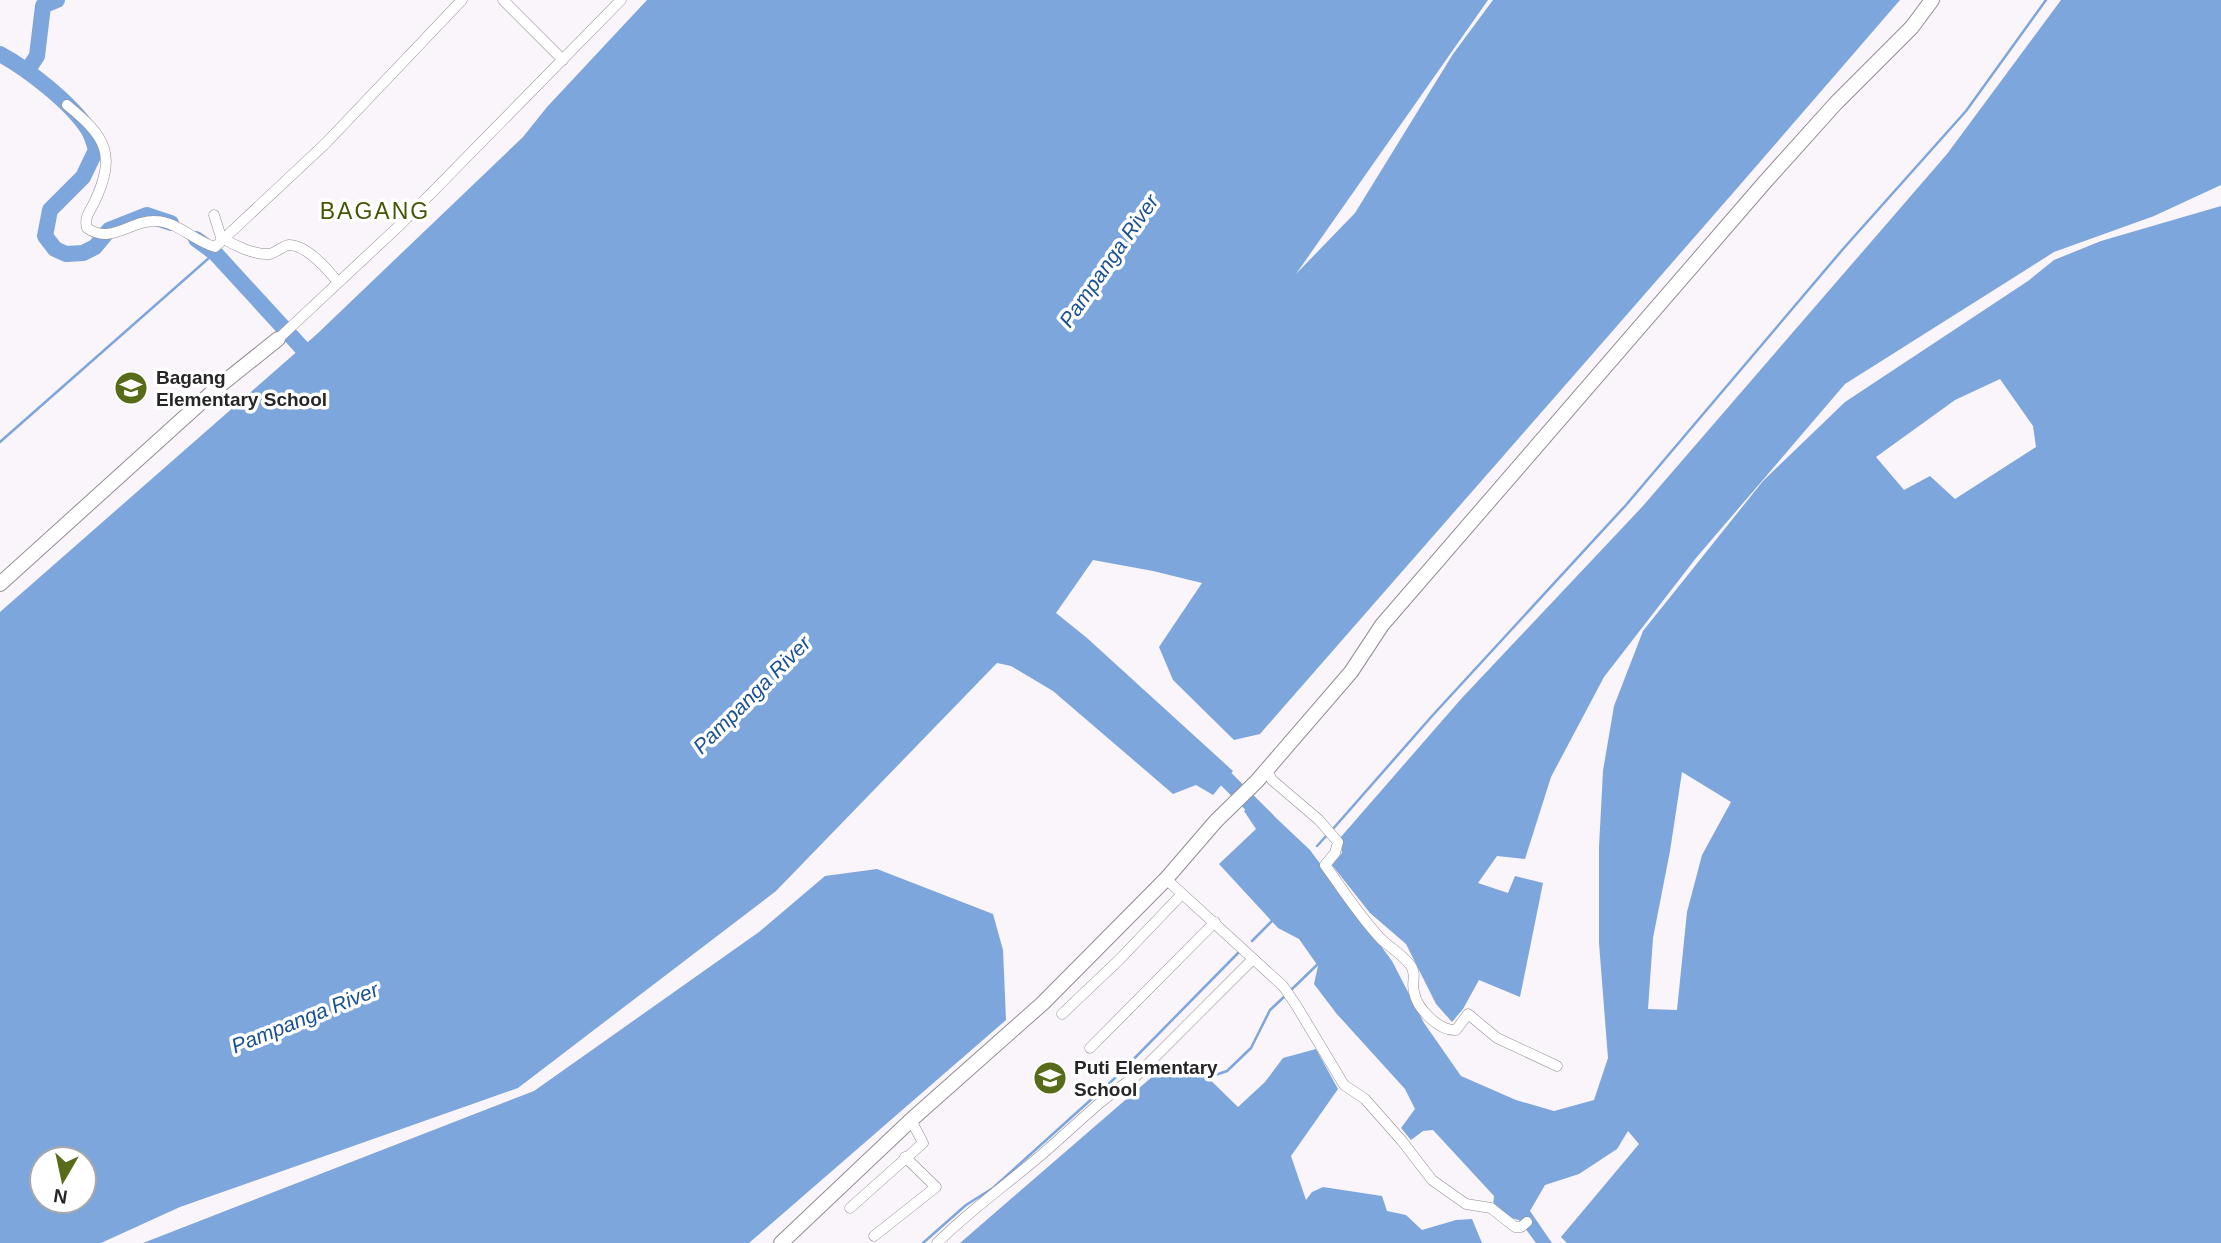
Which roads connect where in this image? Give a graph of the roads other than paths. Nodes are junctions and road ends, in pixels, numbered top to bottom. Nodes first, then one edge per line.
1 (462, 0) edge
2 (503, 0) edge
3 (621, 0) edge
4 (1932, 0) edge
5 (563, 60) junction
6 (67, 105) dead end
7 (214, 215) dead end
8 (224, 239) junction
9 (338, 282) junction
10 (278, 339) joint
11 (0, 584) edge
12 (1262, 775) junction
13 (1166, 878) junction
14 (1182, 894) junction
15 (1215, 922) junction
16 (1254, 960) junction
17 (1062, 1014) dead end
18 (1090, 1048) dead end
19 (1557, 1066) dead end
20 (911, 1120) junction
21 (905, 1157) junction
22 (850, 1208) dead end
23 (1524, 1225) dead end
24 (874, 1236) dead end
25 (781, 1243) edge
26 (937, 1243) edge

1 - 8 street
2 - 5 street
3 - 5 street
4 - 12 street
5 - 9 street
6 - 8 street
7 - 8 street
8 - 9 street
9 - 10 street
10 - 11 street
12 - 13 street
12 - 19 street
13 - 14 street
13 - 20 street
14 - 15 street
14 - 17 street
15 - 16 street
15 - 18 street
16 - 23 street
16 - 26 street
20 - 21 street
20 - 25 street
21 - 22 street
21 - 24 street

